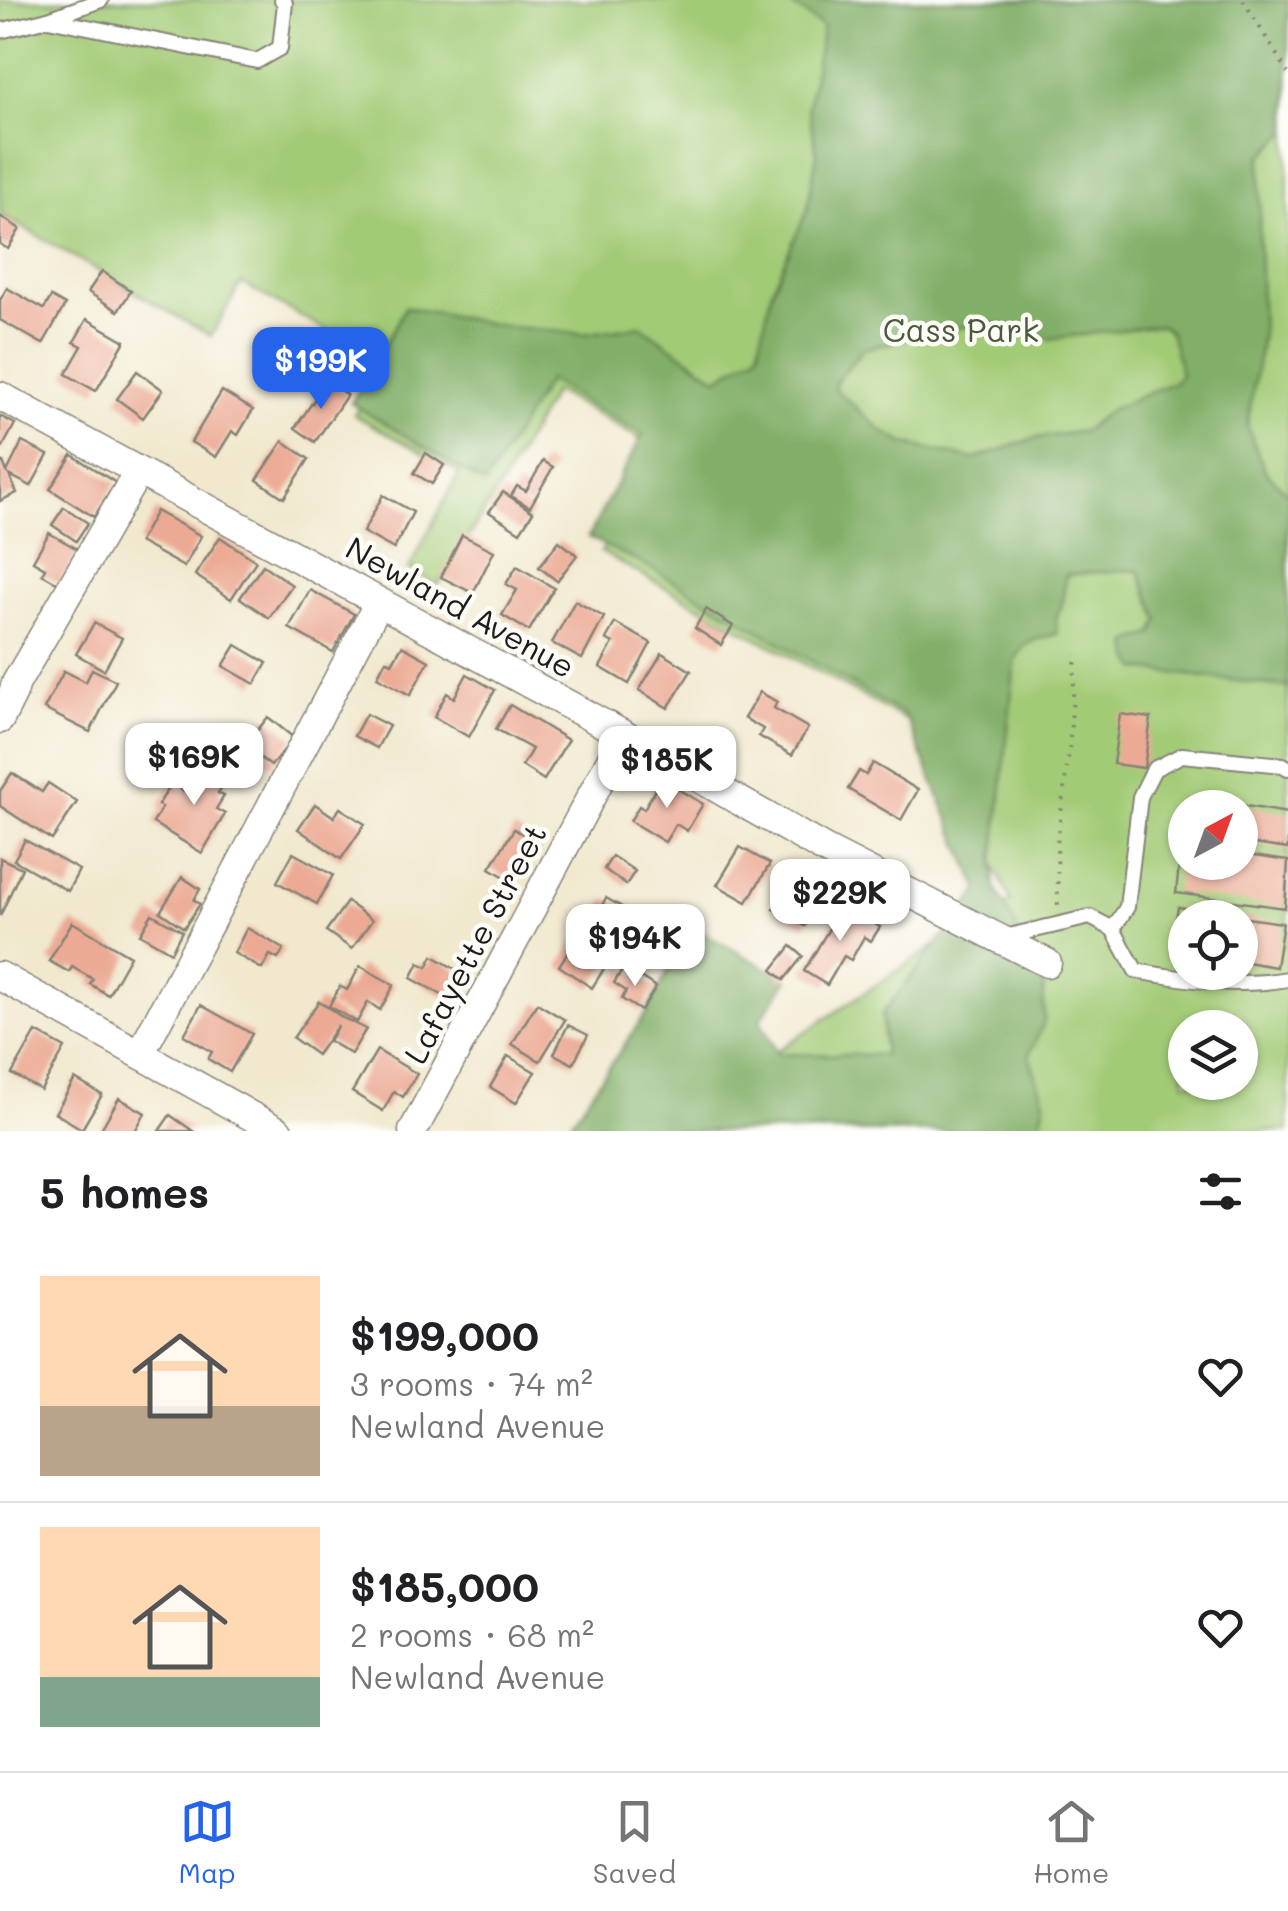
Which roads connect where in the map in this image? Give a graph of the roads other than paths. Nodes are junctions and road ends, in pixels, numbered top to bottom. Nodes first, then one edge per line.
1 (101, 0) edge
2 (282, 0) edge
3 (48, 19) junction
4 (0, 30) edge
5 (0, 396) edge
6 (138, 472) junction
7 (379, 602) junction
8 (0, 719) edge
9 (624, 735) junction
10 (1288, 768) edge
11 (1113, 928) junction
12 (1000, 938) junction
13 (1047, 963) dead end
14 (0, 976) edge
15 (1288, 979) edge
16 (140, 1054) junction
17 (278, 1131) edge
18 (413, 1131) edge

1 - 3 lane
2 - 3 lane
3 - 4 lane
5 - 6 street, Newland Avenue
6 - 7 street, Newland Avenue
6 - 8 street
7 - 9 street, Newland Avenue
7 - 16 street
9 - 12 street, Newland Avenue
9 - 18 street, Lafayette Street
10 - 11 lane
11 - 12 lane
11 - 15 lane
12 - 13 street, Newland Avenue
14 - 16 street
16 - 17 street

